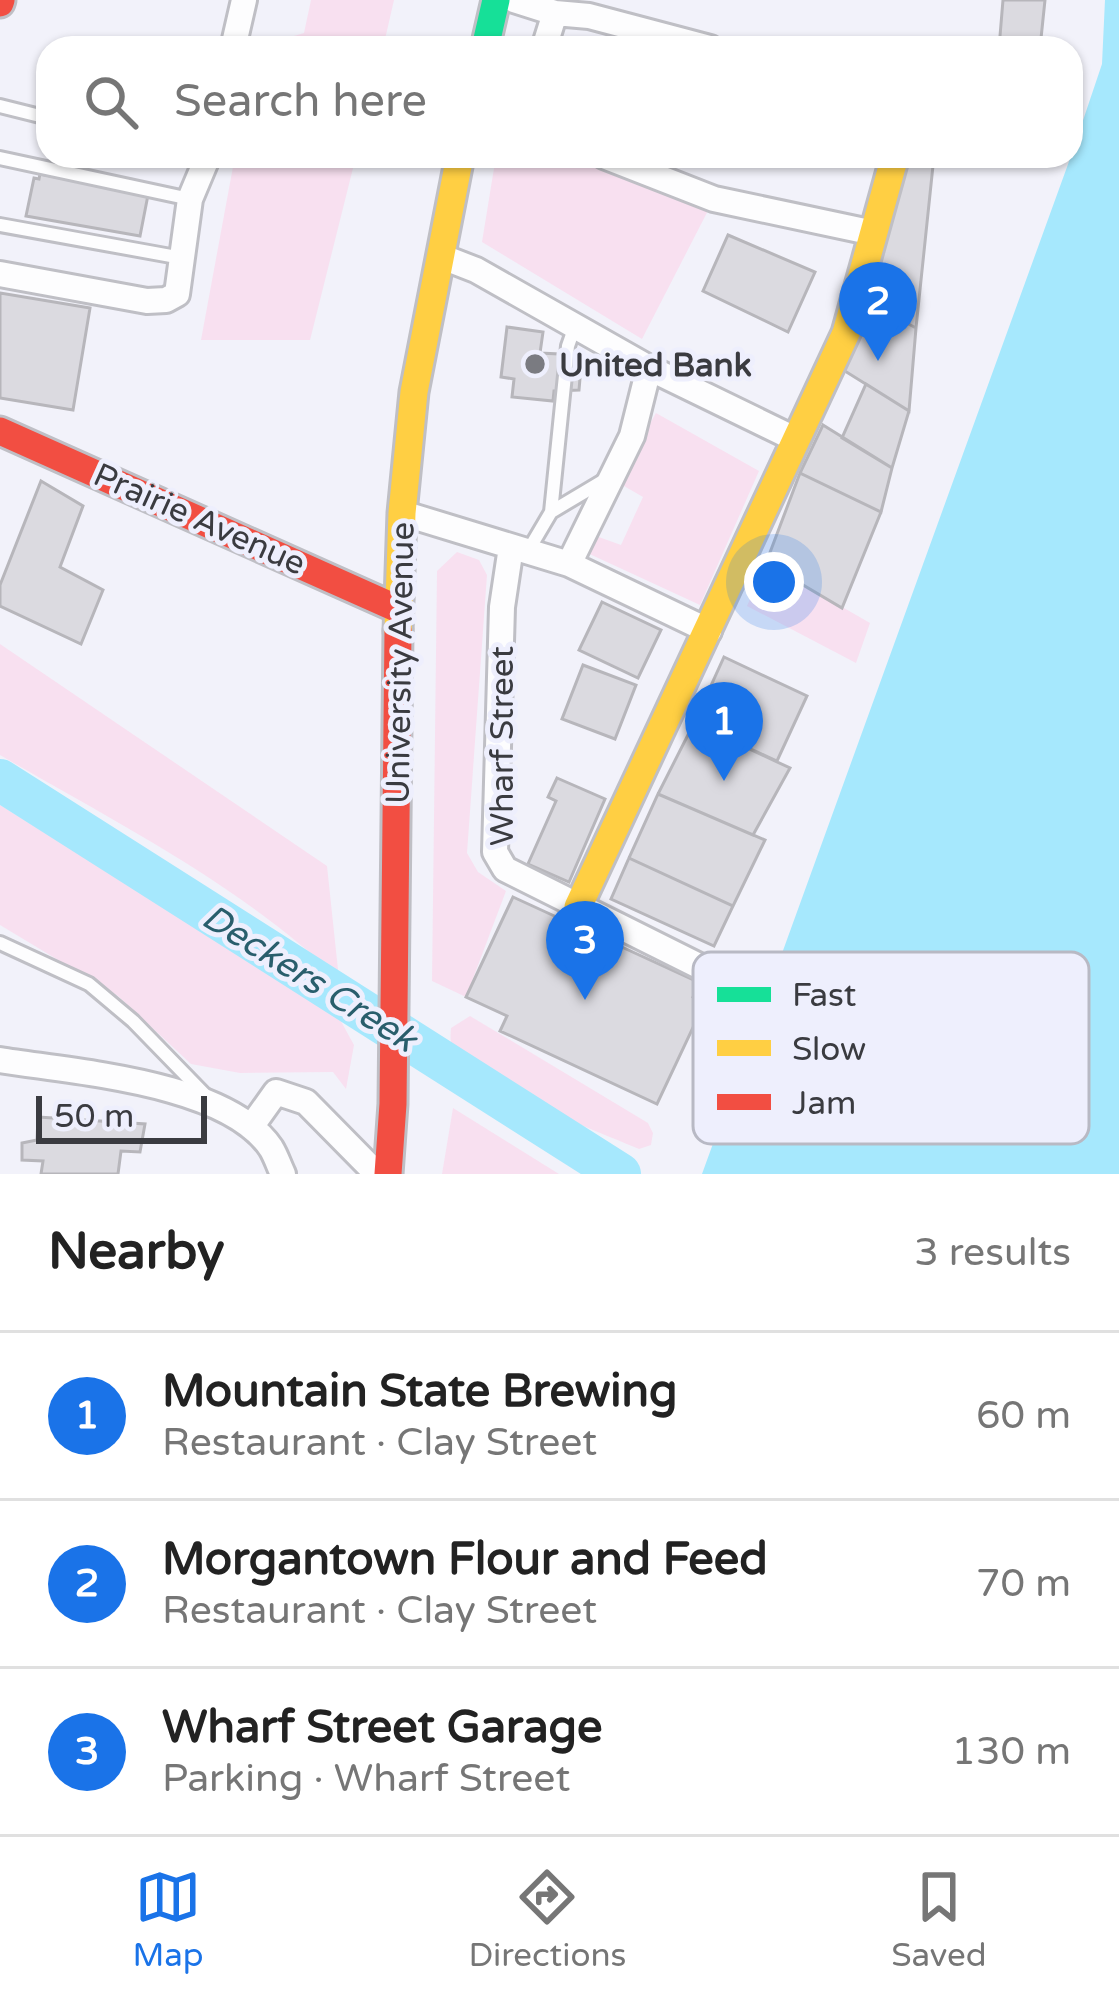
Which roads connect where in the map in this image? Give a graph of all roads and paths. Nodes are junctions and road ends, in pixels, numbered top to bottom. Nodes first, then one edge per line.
1 (244, 0) edge
2 (496, 0) edge
3 (514, 0) edge
4 (591, 8) edge
5 (555, 13) junction
6 (235, 36) edge
7 (488, 36) edge
8 (548, 36) edge
9 (674, 36) edge
10 (0, 106) edge
11 (36, 115) edge
12 (0, 158) edge
13 (36, 166) edge
14 (46, 168) edge
15 (200, 168) edge
16 (458, 168) edge
17 (634, 168) edge
18 (892, 168) edge
19 (190, 199) junction
20 (0, 225) edge
21 (874, 233) junction
22 (440, 256) junction
23 (182, 257) junction
24 (0, 274) edge
25 (575, 326) junction
26 (649, 368) junction
27 (0, 431) edge
28 (797, 440) junction
29 (615, 473) junction
30 (551, 512) junction
31 (402, 513) junction
32 (519, 549) junction
33 (569, 564) junction
34 (398, 609) junction
35 (709, 631) junction
36 (578, 907) junction
37 (0, 943) edge
38 (693, 963) edge
39 (0, 1060) edge
40 (214, 1106) junction
41 (250, 1127) junction
42 (283, 1174) edge
43 (376, 1174) edge
44 (388, 1174) edge

1 - 6 street
2 - 7 street
3 - 5 street
4 - 5 street
4 - 9 street
5 - 8 street
10 - 11 lane
12 - 13 lane
14 - 19 lane
15 - 19 street
16 - 22 street, University Avenue
17 - 21 street
18 - 21 street
19 - 23 street
20 - 23 lane
21 - 28 street
22 - 25 street
22 - 31 street, University Avenue
23 - 24 street
25 - 26 street
25 - 30 lane
26 - 28 street
26 - 29 street
27 - 34 street, Prairie Avenue
28 - 35 street
29 - 30 lane
29 - 33 street
30 - 32 lane
31 - 32 street
31 - 34 street, University Avenue
32 - 33 street
32 - 36 street, Wharf Street
33 - 35 street
34 - 44 street, University Avenue
35 - 36 street
36 - 38 street, Wharf Street
37 - 40 lane
39 - 40 street
40 - 41 street
41 - 42 street
41 - 43 street

